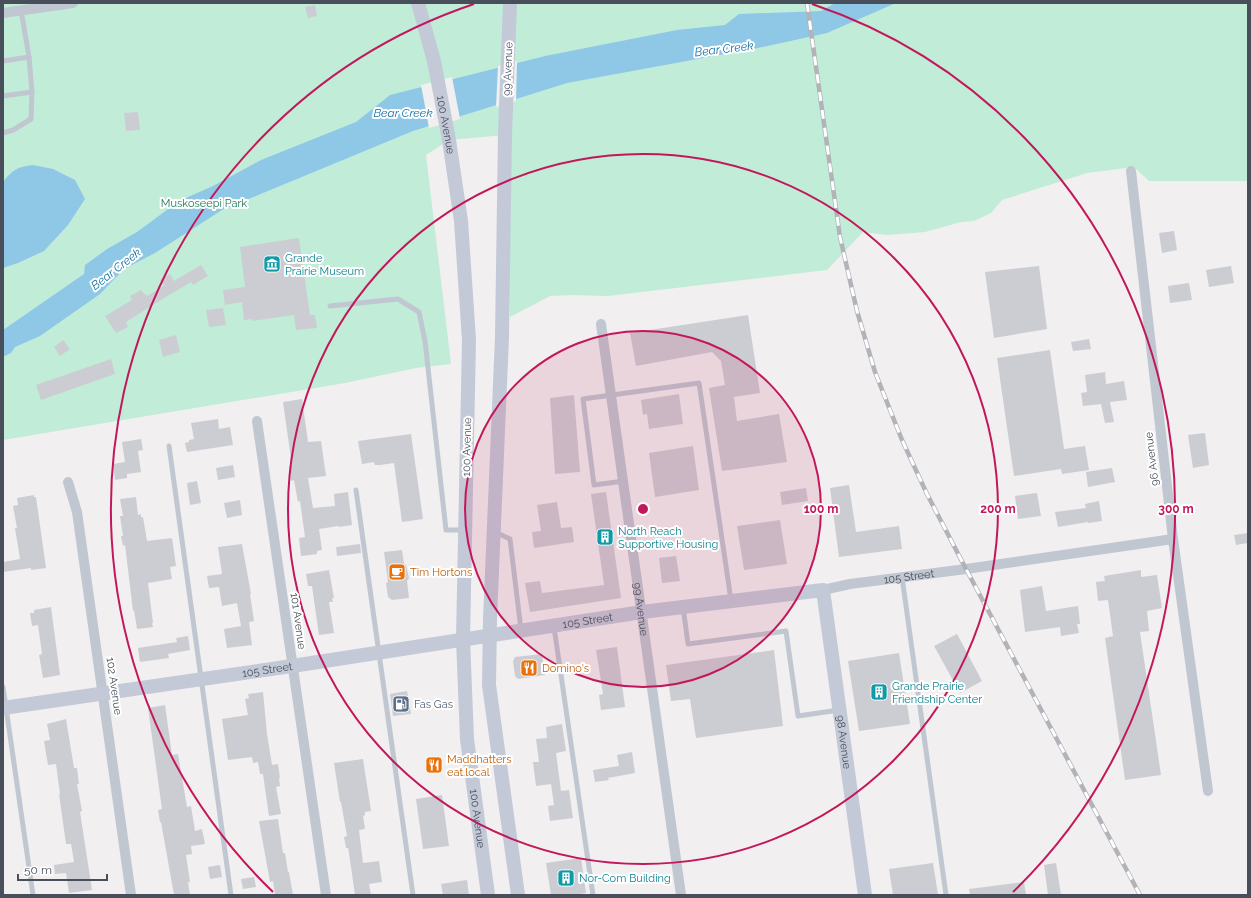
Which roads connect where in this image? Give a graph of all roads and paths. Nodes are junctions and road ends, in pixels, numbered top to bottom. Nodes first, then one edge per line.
1 (73, 3) edge
2 (418, 3) edge
3 (510, 3) edge
4 (21, 10) junction
5 (3, 13) edge
6 (29, 57) junction
7 (3, 61) edge
8 (32, 92) junction
9 (3, 96) edge
10 (3, 133) edge
11 (1131, 171) dead end
12 (330, 306) dead end
13 (601, 324) dead end
14 (611, 395) junction
15 (257, 421) dead end
16 (169, 446) dead end
17 (624, 481) junction
18 (68, 482) dead end
19 (356, 490) dead end
20 (465, 530) junction
21 (494, 531) junction
22 (1173, 539) junction
23 (902, 577) junction
24 (823, 590) junction
25 (731, 601) junction
26 (683, 607) junction
27 (642, 612) junction
28 (554, 626) junction
29 (521, 631) junction
30 (489, 636) junction
31 (463, 639) junction
32 (379, 653) junction
33 (292, 666) junction
34 (201, 680) junction
35 (3, 688) edge
36 (103, 694) junction
37 (4, 708) edge
38 (840, 710) junction
39 (1208, 791) dead end
40 (33, 895) edge
41 (131, 895) edge
42 (231, 895) edge
43 (326, 895) edge
44 (413, 895) edge
45 (488, 895) edge
46 (518, 895) edge
47 (593, 895) edge
48 (681, 895) edge
49 (865, 895) edge
50 (946, 895) edge

1 - 4 street
2 - 20 main road, 100 Avenue
3 - 21 main road, 99 Avenue
4 - 5 street
4 - 6 lane
6 - 7 lane
6 - 8 lane
8 - 9 lane
8 - 10 lane
11 - 22 street, 96 Avenue
12 - 20 lane
13 - 14 street, 99 Avenue
14 - 17 street, 99 Avenue
14 - 17 lane
14 - 25 lane
15 - 33 street, 101 Avenue
16 - 34 lane
17 - 27 street, 99 Avenue
18 - 36 street, 102 Avenue
19 - 32 lane
20 - 31 main road, 100 Avenue
21 - 29 lane
21 - 30 main road
22 - 23 street, 105 Street
22 - 39 street, 96 Avenue
23 - 24 street, 105 Street
23 - 50 lane
24 - 25 main road, 105 Street
24 - 38 main road, 98 Avenue
25 - 26 main road, 105 Street
26 - 27 main road, 105 Street
26 - 38 lane
27 - 28 main road, 105 Street
27 - 48 street, 99 Avenue
28 - 29 main road, 105 Street
28 - 47 lane
29 - 30 main road, 105 Street
30 - 31 main road, 105 Street
30 - 46 main road
31 - 32 main road, 105 Street
31 - 45 main road, 100 Avenue
32 - 33 main road, 105 Street
32 - 44 lane
33 - 34 main road, 105 Street
33 - 43 street, 101 Avenue
34 - 36 main road, 105 Street
34 - 42 lane
35 - 37 lane
36 - 37 main road, 105 Street
36 - 41 street, 102 Avenue
37 - 40 lane
38 - 49 main road, 98 Avenue

